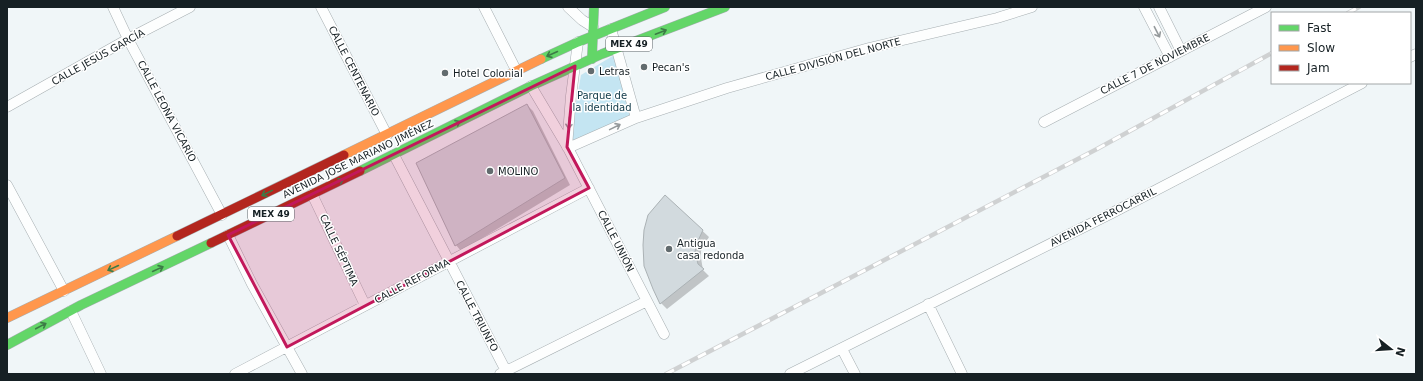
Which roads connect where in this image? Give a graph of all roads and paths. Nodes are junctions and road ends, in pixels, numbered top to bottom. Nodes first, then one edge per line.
1 (113, 7) edge
2 (190, 7) edge
3 (321, 7) edge
4 (484, 7) edge
5 (568, 7) edge
6 (594, 7) edge
7 (665, 7) edge
8 (725, 7) edge
9 (1032, 7) edge
10 (1144, 7) edge
11 (1159, 7) edge
12 (1266, 7) edge
13 (611, 29) junction
14 (592, 32) junction
15 (128, 39) junction
16 (578, 42) junction
17 (617, 49) junction
18 (1181, 51) junction
19 (1170, 57) junction
20 (592, 59) junction
21 (575, 66) junction
22 (516, 70) junction
23 (1360, 84) edge
24 (531, 86) junction
25 (7, 107) edge
26 (636, 118) junction
27 (1044, 122) dead end
28 (387, 135) junction
29 (568, 148) junction
30 (394, 155) junction
31 (7, 185) edge
32 (589, 188) junction
33 (312, 194) junction
34 (222, 215) junction
35 (228, 235) junction
36 (448, 262) junction
37 (64, 291) junction
38 (647, 301) junction
39 (928, 304) junction
40 (366, 305) junction
41 (71, 311) junction
42 (7, 318) edge
43 (664, 334) dead end
44 (7, 345) edge
45 (287, 347) junction
46 (842, 349) junction
47 (503, 372) edge
48 (101, 374) edge
49 (235, 374) edge
50 (302, 374) edge
51 (790, 374) edge
52 (855, 374) edge
53 (962, 374) edge

1 - 15 street, CALLE LEONA VICARIO
2 - 15 street, CALLE JESÚS GARCÍA
3 - 28 street, CALLE CENTENARIO
4 - 22 street
5 - 14 street
6 - 14 main road
7 - 13 main road, AVENIDA JOSE MARIANO JIMÉNEZ / MEX 49
17 -> 8 main road, AVENIDA JOSE MARIANO JIMÉNEZ / MEX 49
9 - 26 street, CALLE DIVISIÓN DEL NORTE
10 -> 19 street
11 - 18 street
12 - 18 street, CALLE 7 DE NOVIEMBRE
13 - 14 main road, AVENIDA JOSE MARIANO JIMÉNEZ / MEX 49
13 - 17 street
14 - 16 main road, AVENIDA JOSE MARIANO JIMÉNEZ / MEX 49
14 - 20 main road
15 - 25 street, CALLE JESÚS GARCÍA
15 - 34 street, CALLE LEONA VICARIO
16 - 21 street
16 -> 22 main road, AVENIDA JOSE MARIANO JIMÉNEZ / MEX 49
17 - 20 main road, AVENIDA JOSE MARIANO JIMÉNEZ / MEX 49
17 - 26 street
18 - 19 street, CALLE 7 DE NOVIEMBRE
19 - 27 street, CALLE 7 DE NOVIEMBRE
20 - 21 main road, AVENIDA JOSE MARIANO JIMÉNEZ / MEX 49
21 - 24 main road, AVENIDA JOSE MARIANO JIMÉNEZ / MEX 49
21 -> 29 street
22 - 28 main road, AVENIDA JOSE MARIANO JIMÉNEZ / MEX 49
23 - 39 street, AVENIDA FERROCARRIL
24 - 29 street, CALLE UNIÓN
30 -> 24 main road, AVENIDA JOSE MARIANO JIMÉNEZ / MEX 49
29 -> 26 street
28 -> 34 main road, AVENIDA JOSE MARIANO JIMÉNEZ / MEX 49
29 - 32 street, CALLE UNIÓN
33 -> 30 main road, AVENIDA JOSE MARIANO JIMÉNEZ / MEX 49
30 - 36 street, CALLE TRIUNFO
31 - 37 street
32 - 36 street, CALLE REFORMA
32 - 38 street, CALLE UNIÓN
33 - 35 main road, AVENIDA JOSE MARIANO JIMÉNEZ / MEX 49
33 - 40 street, CALLE SÉPTIMA
34 -> 37 main road, AVENIDA JOSE MARIANO JIMÉNEZ / MEX 49
41 -> 35 main road, AVENIDA JOSE MARIANO JIMÉNEZ / MEX 49
35 - 45 street
36 - 40 street, CALLE REFORMA
36 - 47 street, CALLE TRIUNFO
37 - 42 main road, AVENIDA JOSE MARIANO JIMÉNEZ / MEX 49
38 - 43 street, CALLE UNIÓN
38 - 47 street
39 - 46 street, AVENIDA FERROCARRIL
39 - 53 street
40 - 45 street, CALLE REFORMA
44 -> 41 main road, AVENIDA JOSE MARIANO JIMÉNEZ / MEX 49
41 - 48 street
45 - 49 street, CALLE REFORMA
45 - 50 street
46 - 51 street, AVENIDA FERROCARRIL
46 - 52 street

